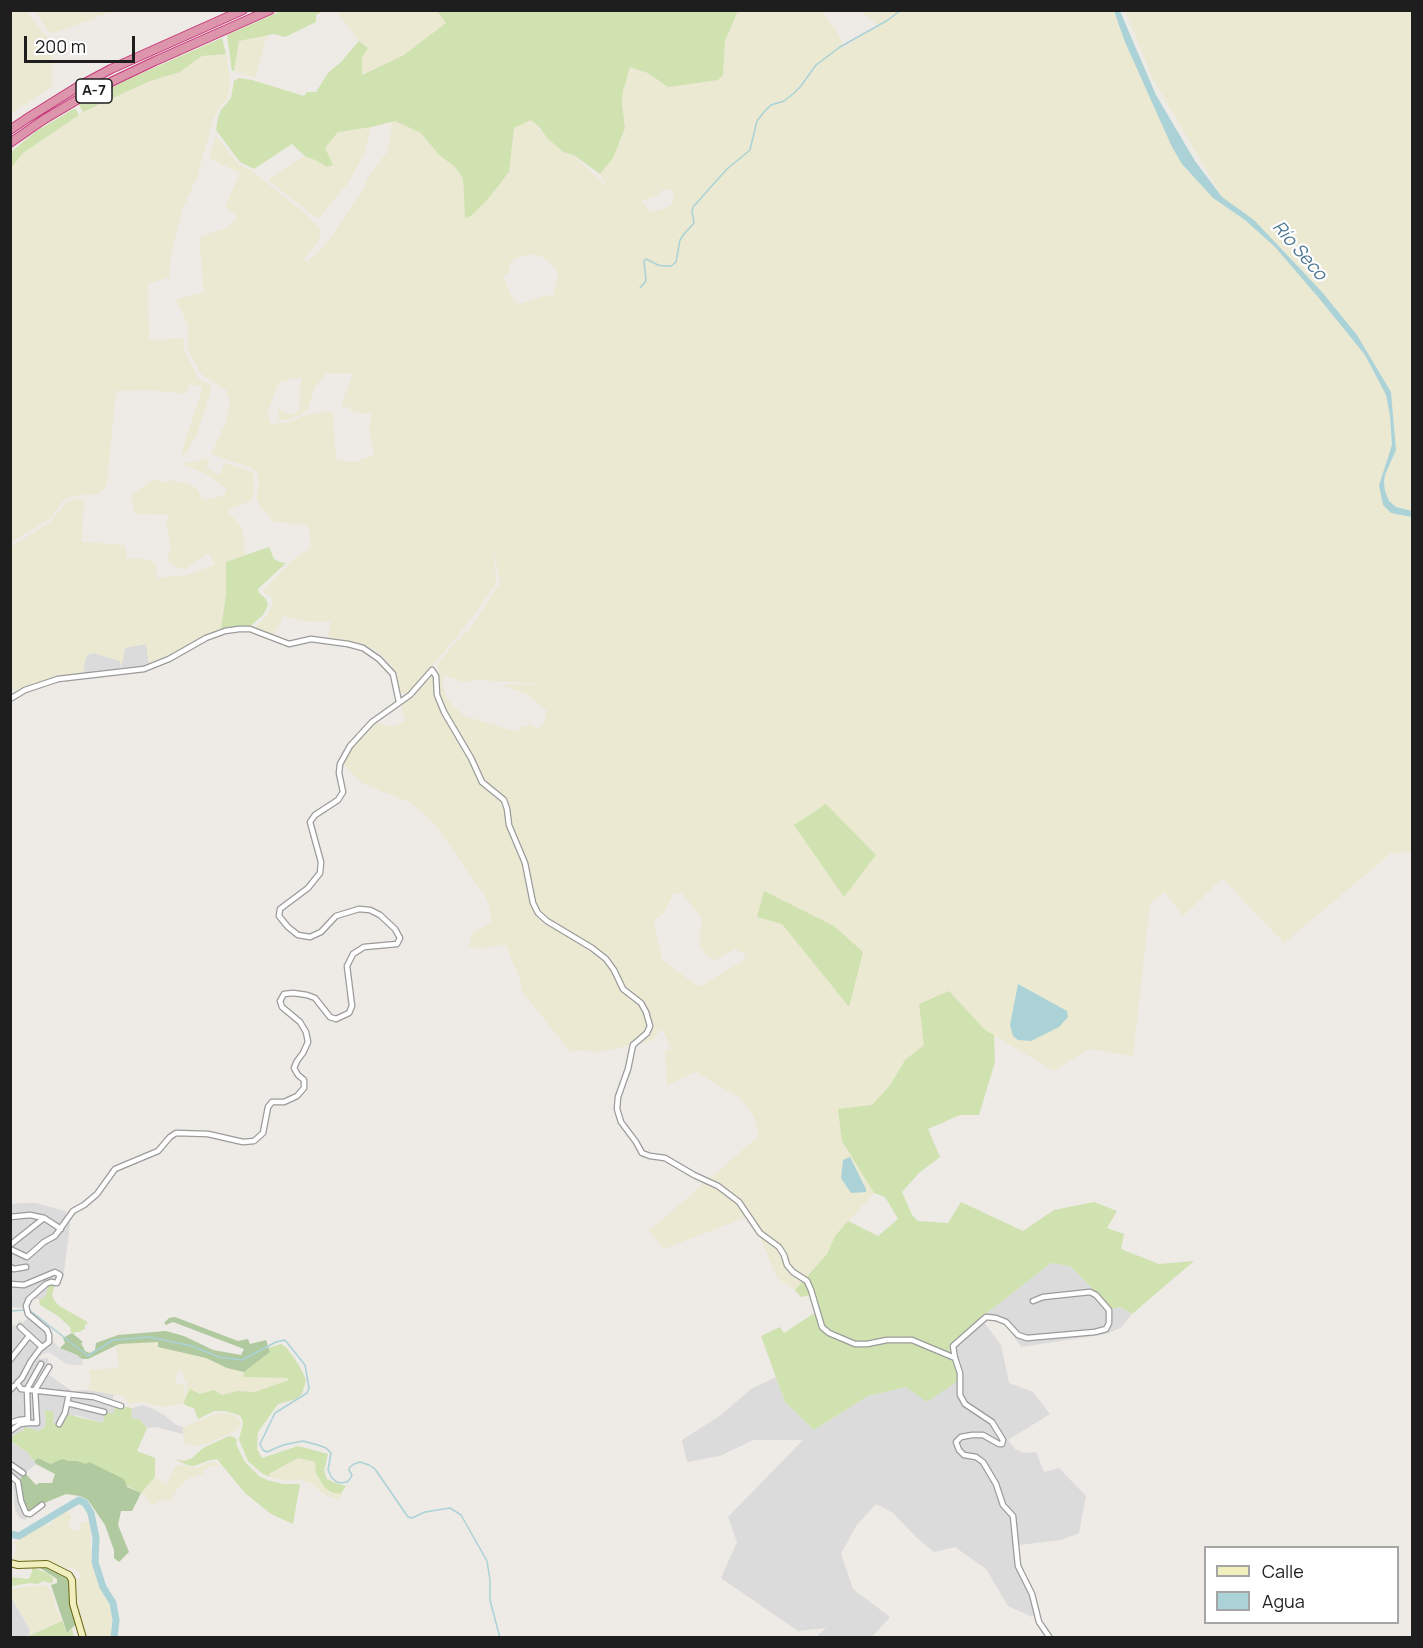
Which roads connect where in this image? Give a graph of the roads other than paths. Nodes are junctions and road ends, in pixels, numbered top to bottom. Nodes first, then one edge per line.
1 (243, 10) edge
2 (270, 10) edge
3 (10, 130) edge
4 (10, 143) edge
5 (10, 699) edge
6 (399, 702) junction
7 (10, 1217) edge
8 (44, 1218) junction
9 (61, 1229) junction
10 (10, 1247) edge
11 (10, 1267) edge
12 (26, 1267) dead end
13 (10, 1284) edge
14 (1033, 1301) dead end
15 (20, 1327) dead end
16 (29, 1336) junction
17 (42, 1347) junction
18 (955, 1358) junction
19 (10, 1360) edge
20 (42, 1364) dead end
21 (49, 1368) dead end
22 (27, 1389) junction
23 (34, 1390) junction
24 (69, 1394) junction
25 (67, 1403) junction
26 (121, 1406) dead end
27 (104, 1412) dead end
28 (28, 1421) junction
29 (10, 1423) edge
30 (59, 1424) dead end
31 (10, 1431) edge
32 (10, 1464) edge
33 (23, 1473) dead end
34 (10, 1475) edge
35 (42, 1505) dead end
36 (10, 1563) edge
37 (83, 1638) edge
38 (1050, 1638) edge

1 - 3 highway, A-7
2 - 4 highway, A-7
5 - 6 street
6 - 9 street
6 - 18 street
7 - 8 street
8 - 9 street
8 - 10 street
9 - 10 street
11 - 12 street
13 - 17 street
14 - 18 street
15 - 16 street
16 - 17 street
16 - 19 street
17 - 22 street
18 - 38 street
20 - 22 street
21 - 23 street
22 - 23 street
22 - 28 street
23 - 24 street
23 - 28 street
24 - 25 street
24 - 26 street
25 - 27 street
25 - 30 street
28 - 29 street
28 - 31 street
32 - 33 street
34 - 35 street
36 - 37 street

